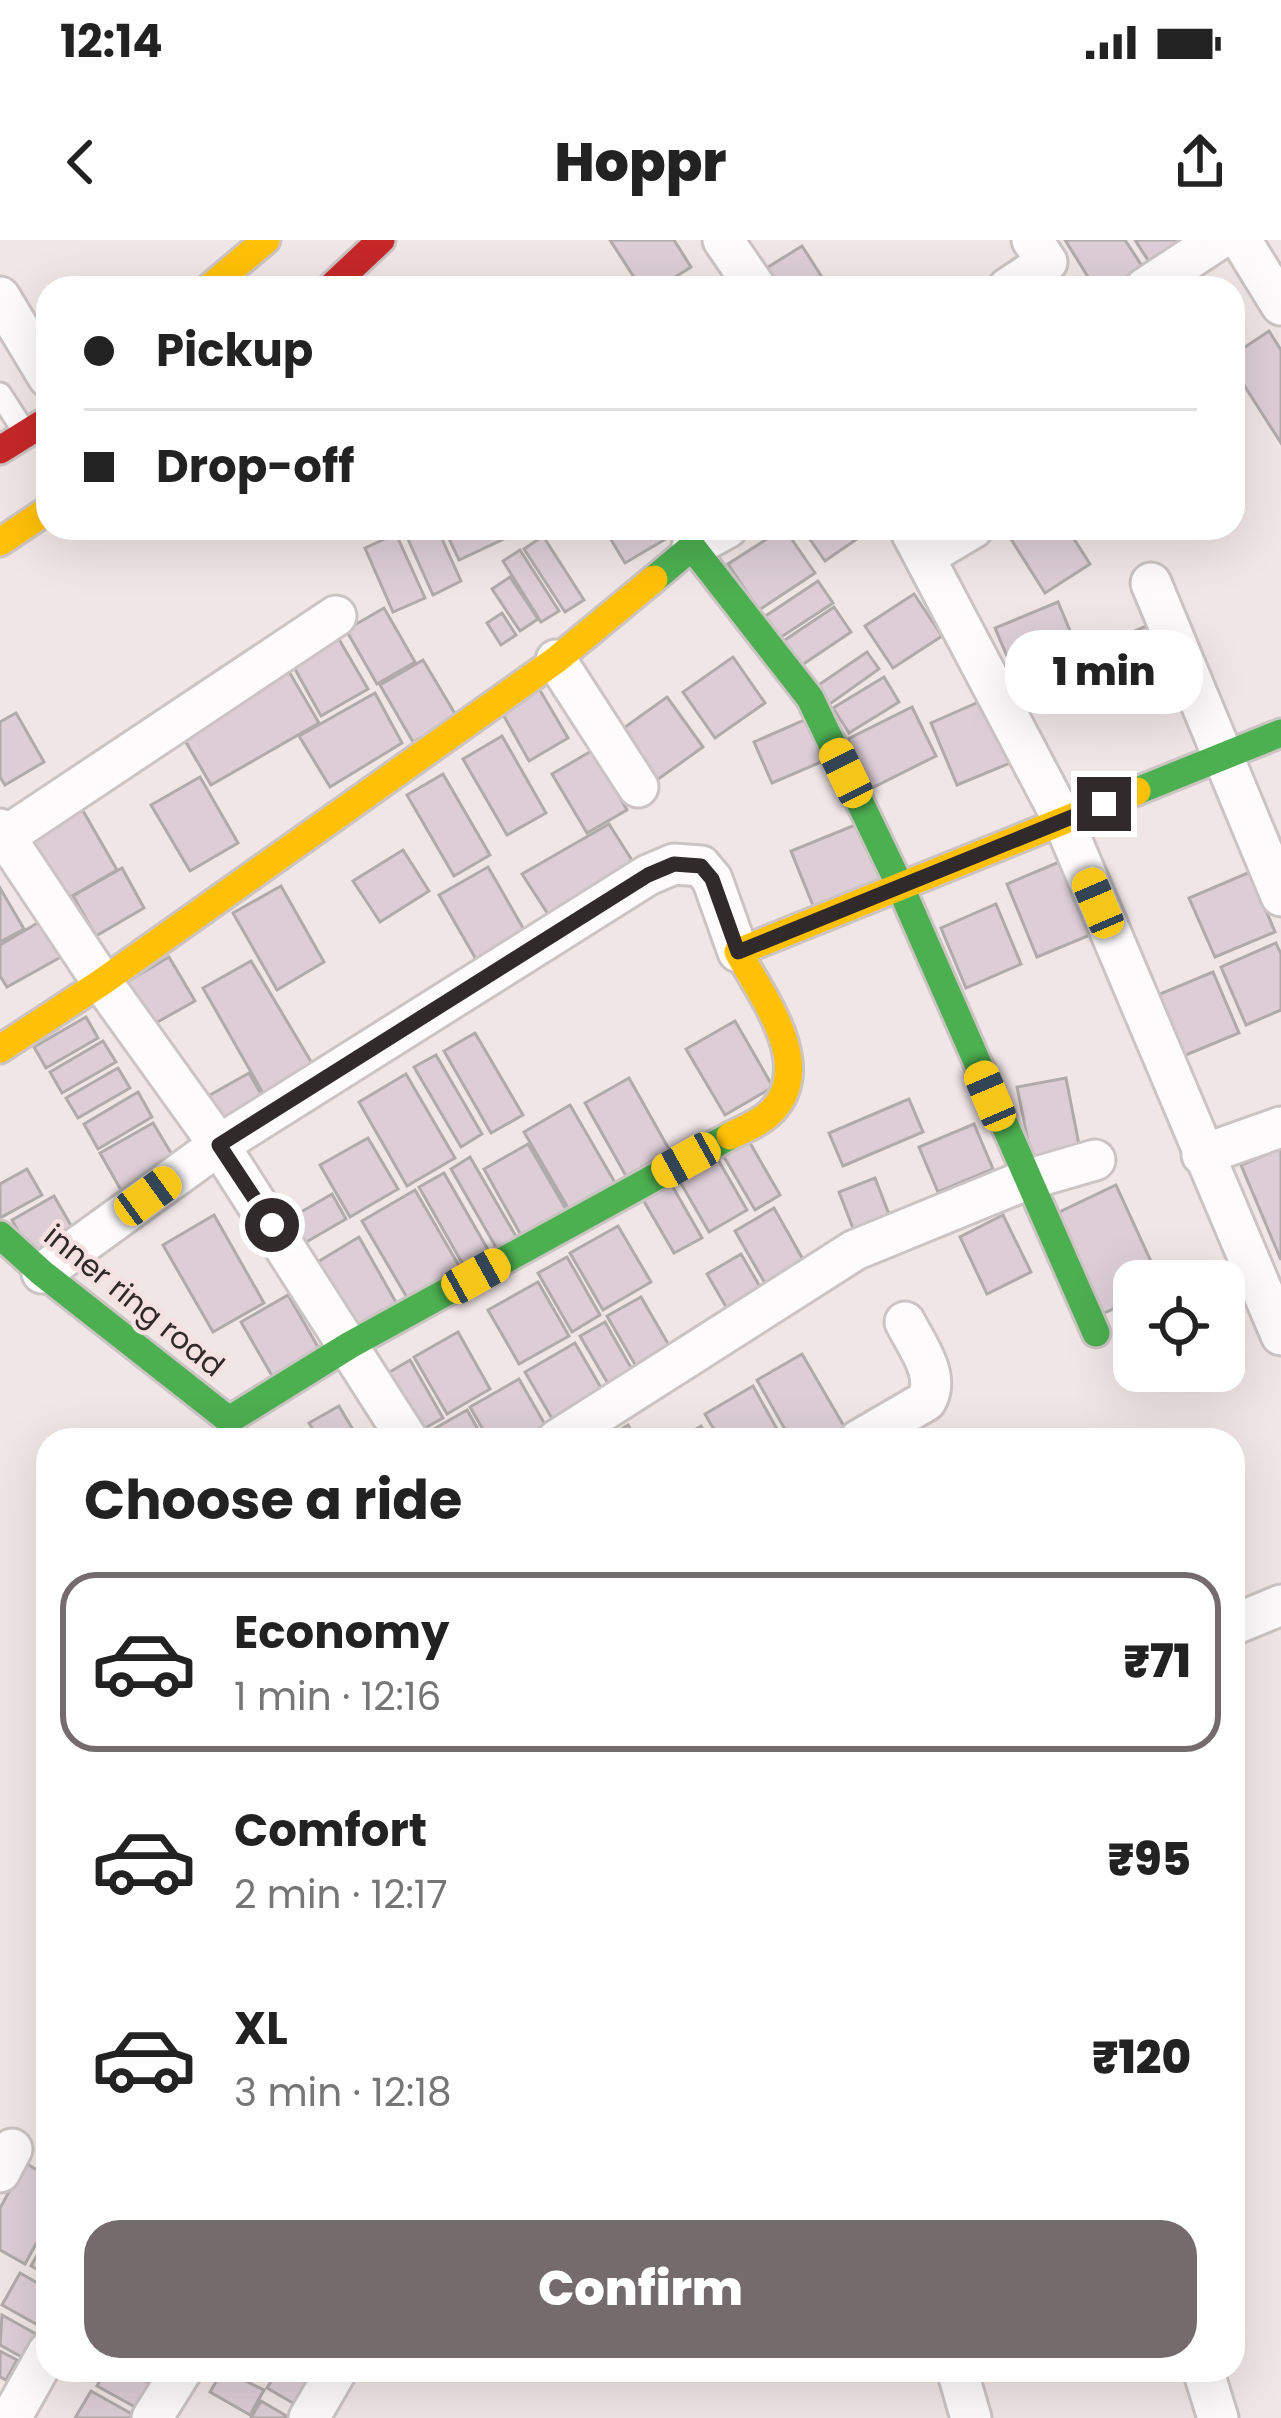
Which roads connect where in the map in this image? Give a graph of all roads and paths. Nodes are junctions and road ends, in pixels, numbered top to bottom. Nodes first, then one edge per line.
1 (266, 240) edge
2 (381, 240) edge
3 (1218, 240) edge
4 (1241, 240) edge
5 (726, 241) edge
6 (223, 276) edge
7 (343, 276) edge
8 (748, 276) edge
9 (1163, 276) edge
10 (0, 297) edge
11 (1281, 305) edge
12 (36, 357) edge
13 (0, 394) edge
14 (36, 426) edge
15 (36, 428) edge
16 (0, 450) edge
17 (36, 519) edge
18 (705, 540) edge
19 (0, 542) edge
20 (918, 542) edge
21 (692, 547) junction
22 (1151, 583) dead end
23 (336, 616) dead end
24 (556, 660) junction
25 (1281, 733) edge
26 (1225, 757) junction
27 (638, 787) dead end
28 (1063, 820) junction
29 (2, 835) edge
30 (900, 886) junction
31 (1281, 896) edge
32 (738, 952) junction
33 (102, 982) junction
34 (0, 1049) edge
35 (1281, 1127) edge
36 (219, 1145) junction
37 (1202, 1155) junction
38 (1095, 1160) dead end
39 (1026, 1180) junction
40 (0, 1235) edge
41 (42, 1274) junction
42 (905, 1322) dead end
43 (1096, 1333) dead end
44 (1281, 1335) edge
45 (350, 1345) junction
46 (234, 1428) edge
47 (239, 1428) edge
48 (401, 1428) edge
49 (575, 1428) edge
50 (879, 1428) edge
51 (1281, 1604) edge
52 (1245, 1620) edge
53 (36, 2373) edge
54 (330, 2382) edge
55 (960, 2382) edge
56 (1207, 2382) edge
57 (11, 2418) edge
58 (309, 2418) edge
59 (971, 2418) edge
60 (1218, 2418) edge

1 - 6 main road
2 - 7 main road
3 - 9 street
4 - 11 street
5 - 8 street
10 - 12 street
13 - 14 lane
15 - 16 main road
17 - 19 main road
18 - 21 street
20 - 28 street
21 - 24 main road
21 - 30 main road
22 - 26 street
23 - 29 street
24 - 27 street
24 - 33 main road
25 - 26 main road
26 - 28 main road
26 - 31 street
28 - 30 main road
28 - 37 street
29 - 33 street
30 - 32 main road
30 - 39 main road
32 - 36 street
32 - 45 main road, inner ring road
33 - 34 main road
33 - 36 street
35 - 37 street
36 - 41 street
36 - 45 street
37 - 44 street
38 - 39 street
39 - 43 main road
39 - 49 street
40 - 41 main road, inner ring road
41 - 46 main road, inner ring road
42 - 50 street
45 - 47 main road, inner ring road
45 - 48 street
51 - 52 street
53 - 57 street
54 - 58 street
55 - 59 street
56 - 60 street

